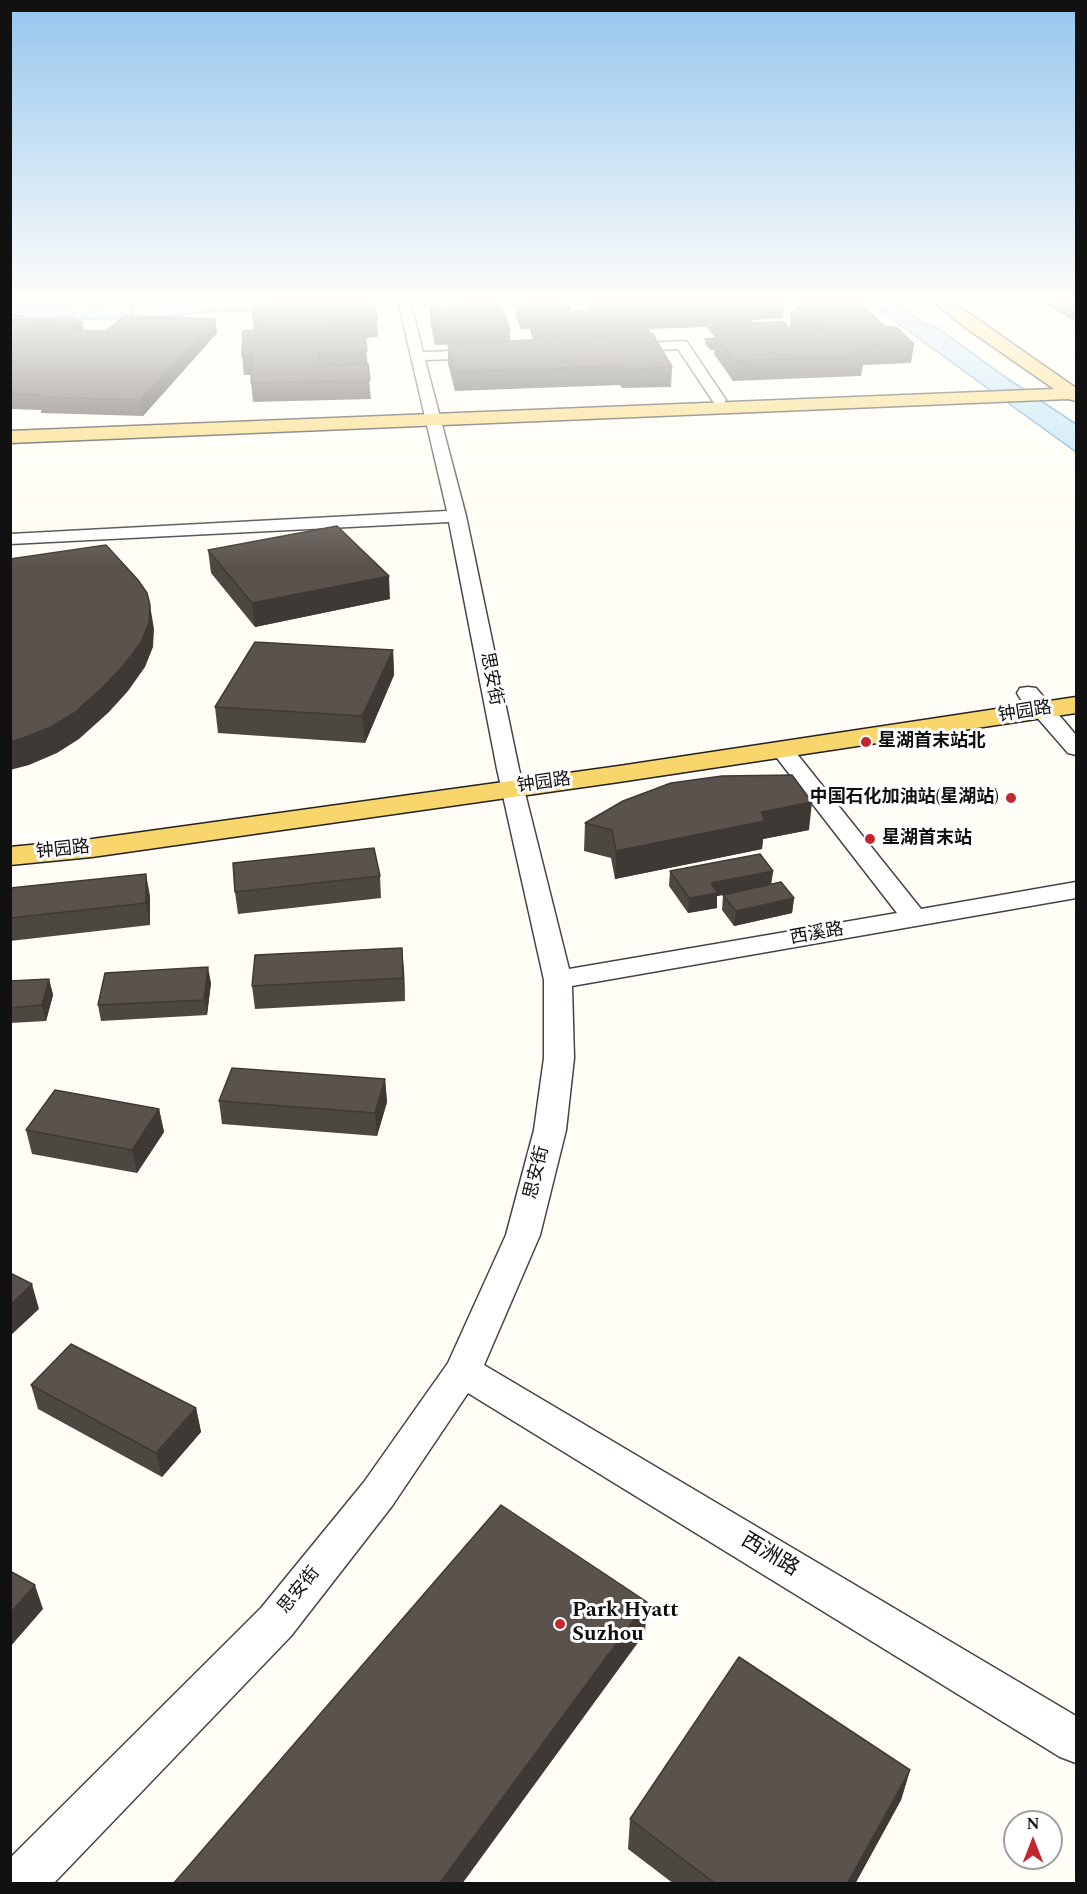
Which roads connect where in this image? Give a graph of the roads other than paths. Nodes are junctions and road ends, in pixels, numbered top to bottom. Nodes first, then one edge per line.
1 (427, 389) edge
2 (712, 389) edge
3 (1073, 391) edge
4 (982, 393) junction
5 (719, 400) junction
6 (433, 416) junction
7 (10, 430) edge
8 (10, 437) edge
9 (457, 516) junction
10 (10, 539) edge
11 (1077, 685) edge
12 (1035, 701) junction
13 (1077, 705) edge
14 (1077, 748) edge
15 (781, 749) junction
16 (511, 779) junction
17 (10, 837) edge
18 (10, 856) edge
19 (1077, 890) edge
20 (914, 918) junction
21 (558, 980) junction
22 (463, 1371) junction
23 (1077, 1741) edge
24 (19, 1884) edge

1 - 6 street, 思安街
2 - 5 street
3 - 4 main road
4 - 5 main road
4 - 6 main road
5 - 6 main road
6 - 7 main road
6 - 8 main road
6 - 9 street, 思安街
9 - 10 street
9 - 16 street, 思安街
11 - 12 main road, 钟园路
12 - 13 main road, 钟园路
12 - 14 street
12 - 15 main road, 钟园路
12 - 16 main road, 钟园路
15 - 16 main road, 钟园路
15 - 20 street
16 - 17 main road, 钟园路
16 - 18 main road, 钟园路
16 - 21 street, 思安街
19 - 20 street, 西溪路
20 - 21 street, 西溪路
21 - 22 street, 思安街
22 - 23 street, 西洲路
22 - 24 street, 思安街

